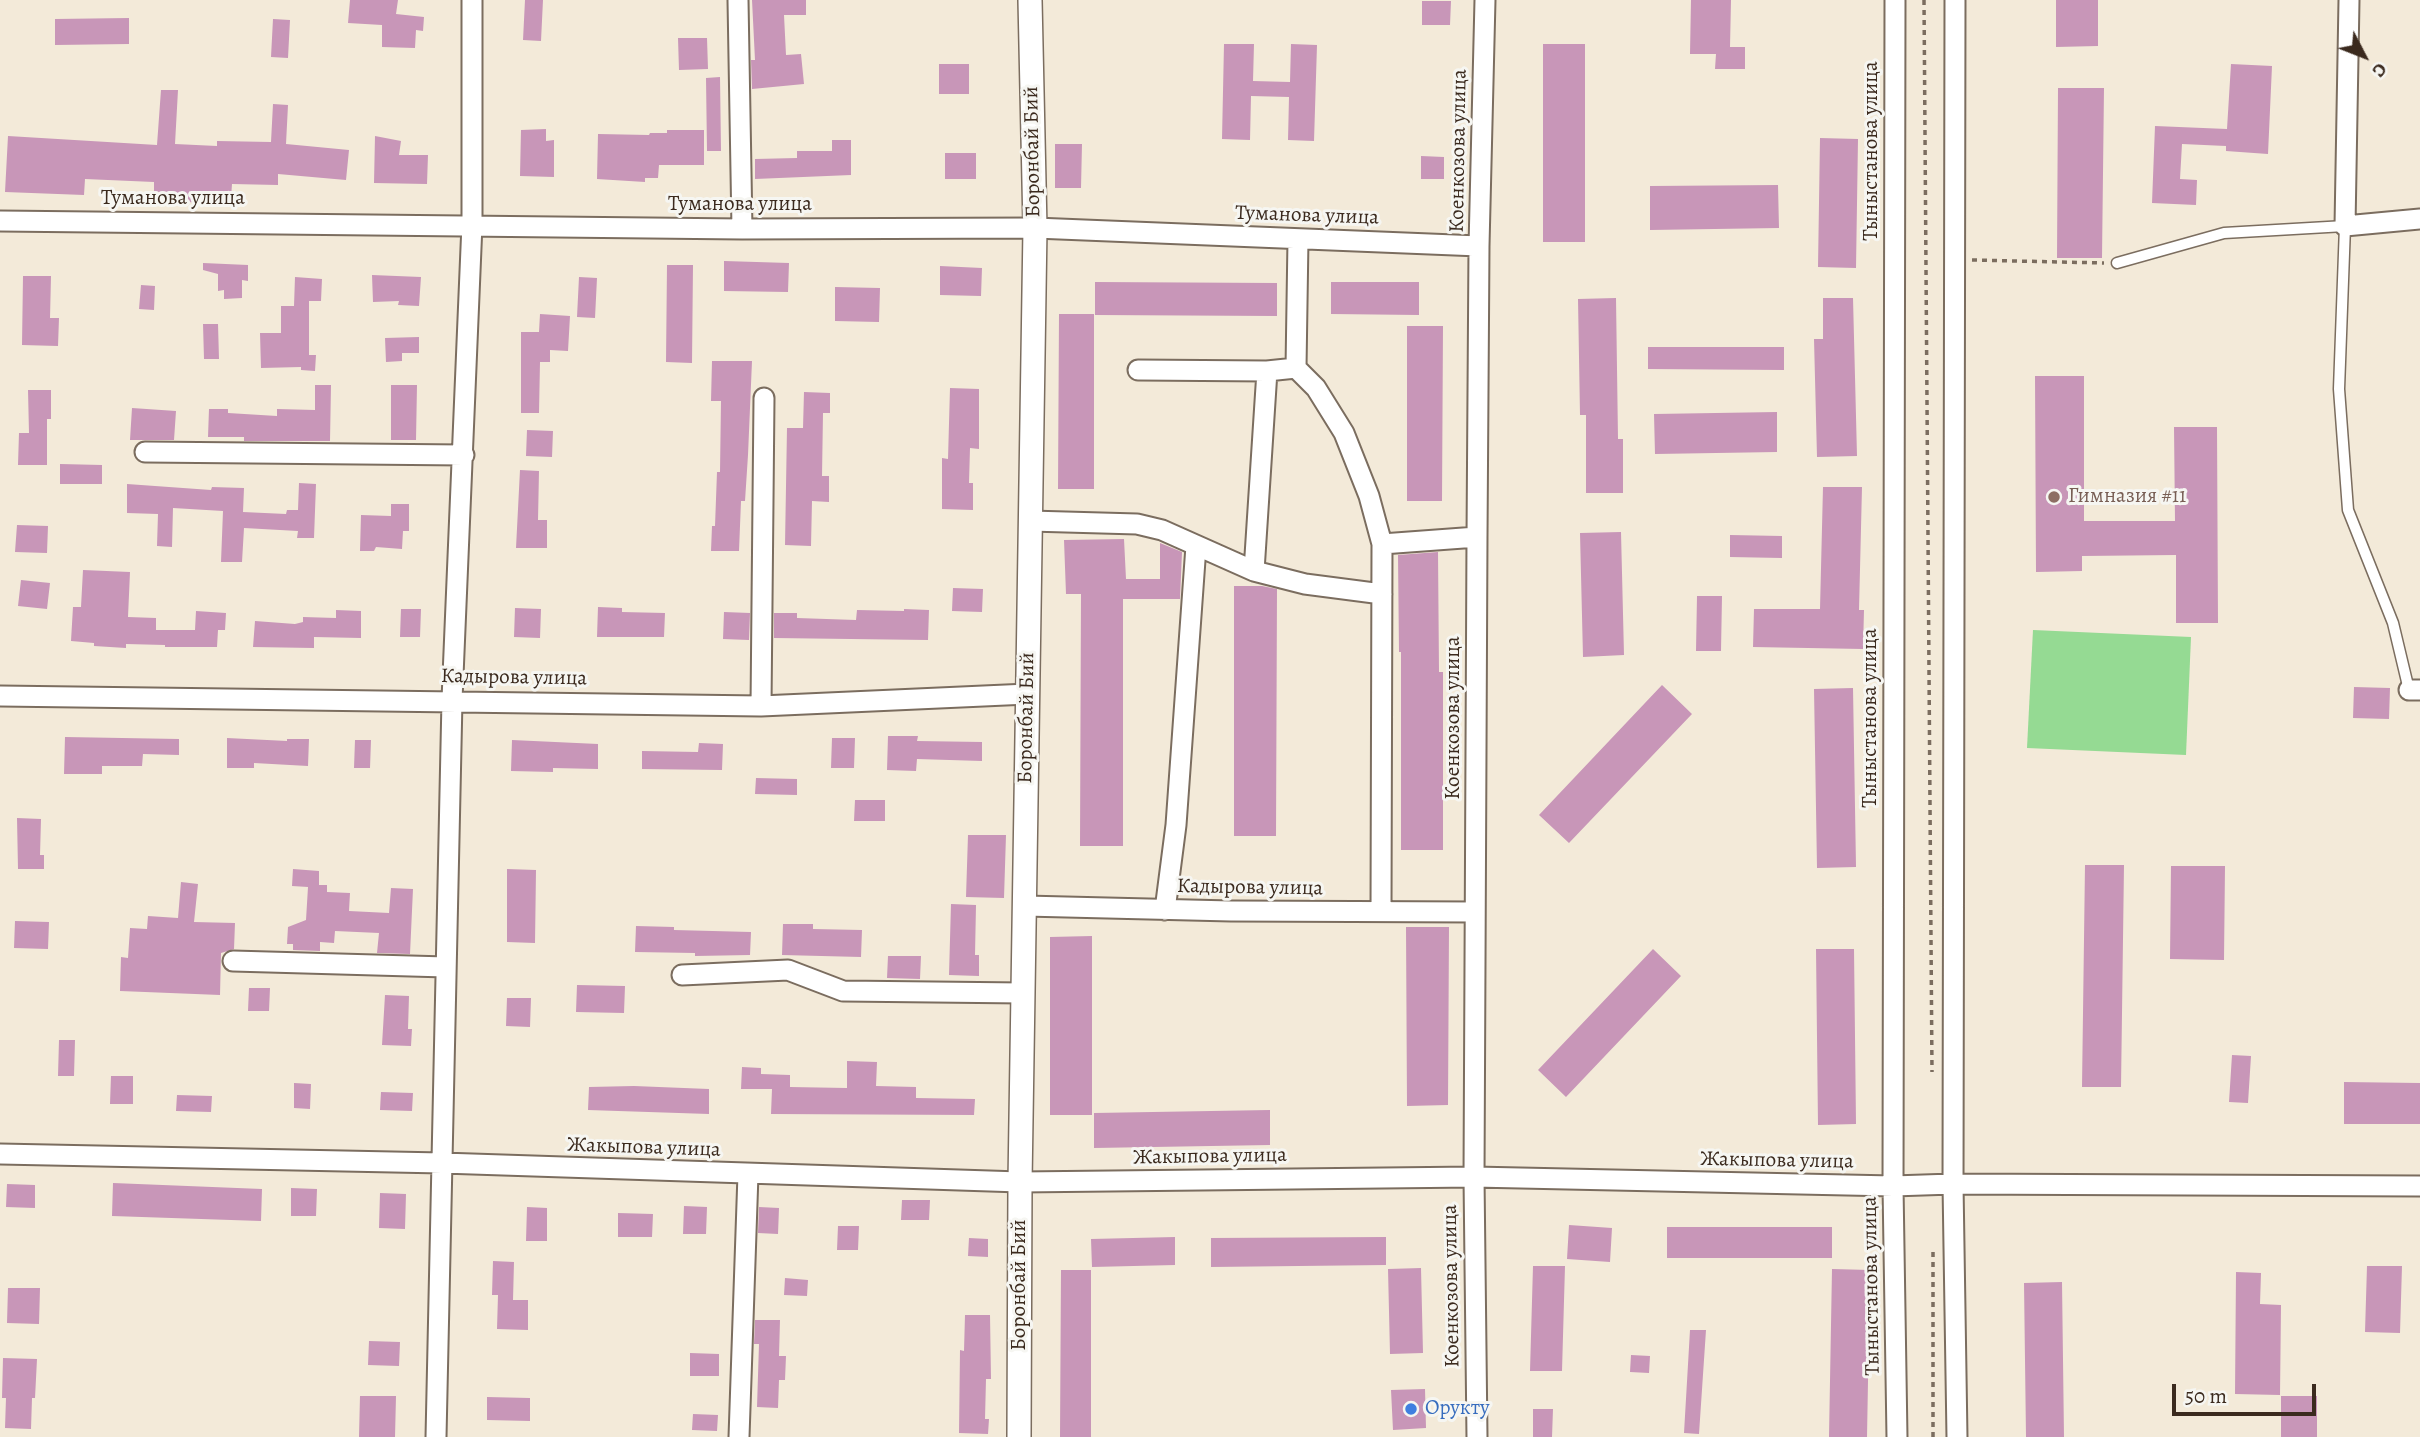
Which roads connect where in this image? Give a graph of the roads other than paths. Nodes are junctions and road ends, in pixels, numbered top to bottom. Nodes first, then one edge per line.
1 (472, 0) edge
2 (738, 0) edge
3 (1030, 0) edge
4 (1485, 0) edge
5 (1895, 0) edge
6 (1955, 0) edge
7 (2349, 0) edge
8 (2420, 219) edge
9 (0, 221) edge
10 (472, 224) junction
11 (2344, 226) junction
12 (1035, 228) junction
13 (743, 229) junction
14 (1298, 239) junction
15 (1479, 246) junction
16 (2117, 263) road end
17 (1296, 368) junction
18 (1138, 370) dead end
19 (1267, 371) junction
20 (764, 397) dead end
21 (145, 452) dead end
22 (464, 455) junction
23 (1030, 521) junction
24 (1477, 537) junction
25 (1382, 544) junction
26 (1196, 546) junction
27 (1254, 571) junction
28 (1382, 594) junction
29 (2415, 690) edge
30 (1028, 694) junction
31 (0, 696) edge
32 (452, 700) junction
33 (761, 706) junction
34 (1024, 906) junction
35 (1165, 909) junction
36 (1381, 911) junction
37 (1475, 912) junction
38 (233, 961) dead end
39 (446, 967) junction
40 (682, 975) dead end
41 (1023, 993) junction
42 (0, 1154) edge
43 (442, 1163) junction
44 (748, 1174) junction
45 (1474, 1177) junction
46 (1020, 1182) junction
47 (1953, 1184) junction
48 (1893, 1186) junction
49 (2420, 1186) edge
50 (436, 1437) edge
51 (739, 1437) edge
52 (1019, 1437) edge
53 (1477, 1437) edge
54 (1897, 1437) edge
55 (1957, 1437) edge

1 - 10 street
2 - 13 street
3 - 12 street, Боронбай Бий
4 - 15 street, Коенкозова улица
5 - 48 street, Тыныстанова улица
6 - 47 street
7 - 11 street
8 - 11 street
9 - 10 street, Туманова улица
10 - 13 street, Туманова улица
10 - 22 street
11 - 16 lane
11 - 29 lane
12 - 13 street, Туманова улица
12 - 14 street, Туманова улица
12 - 23 street, Боронбай Бий
14 - 15 street, Туманова улица
14 - 17 street
15 - 24 street, Коенкозова улица
17 - 19 street
17 - 25 street
18 - 19 street
19 - 27 street
20 - 33 street
21 - 22 street
22 - 32 street
23 - 26 street
23 - 30 street, Боронбай Бий
24 - 25 street
24 - 37 street, Коенкозова улица
25 - 28 street
26 - 27 street
26 - 35 street
27 - 28 street
28 - 36 street
30 - 33 street, Кадырова улица
30 - 34 street, Боронбай Бий
31 - 32 street, Кадырова улица
32 - 33 street, Кадырова улица
32 - 39 street
34 - 35 street, Кадырова улица
34 - 41 street, Боронбай Бий
35 - 36 street, Кадырова улица
36 - 37 street, Кадырова улица
37 - 45 street, Коенкозова улица
38 - 39 street
39 - 43 street
40 - 41 street
41 - 46 street, Боронбай Бий
42 - 43 street, Жакыпова улица
43 - 44 street, Жакыпова улица
43 - 50 street
44 - 46 street, Жакыпова улица
44 - 51 street
45 - 46 street, Жакыпова улица
45 - 48 street, Жакыпова улица
45 - 53 street, Коенкозова улица
46 - 52 street, Боронбай Бий
47 - 48 street, Жакыпова улица
47 - 49 street, Жакыпова улица
47 - 55 street
48 - 54 street, Тыныстанова улица

